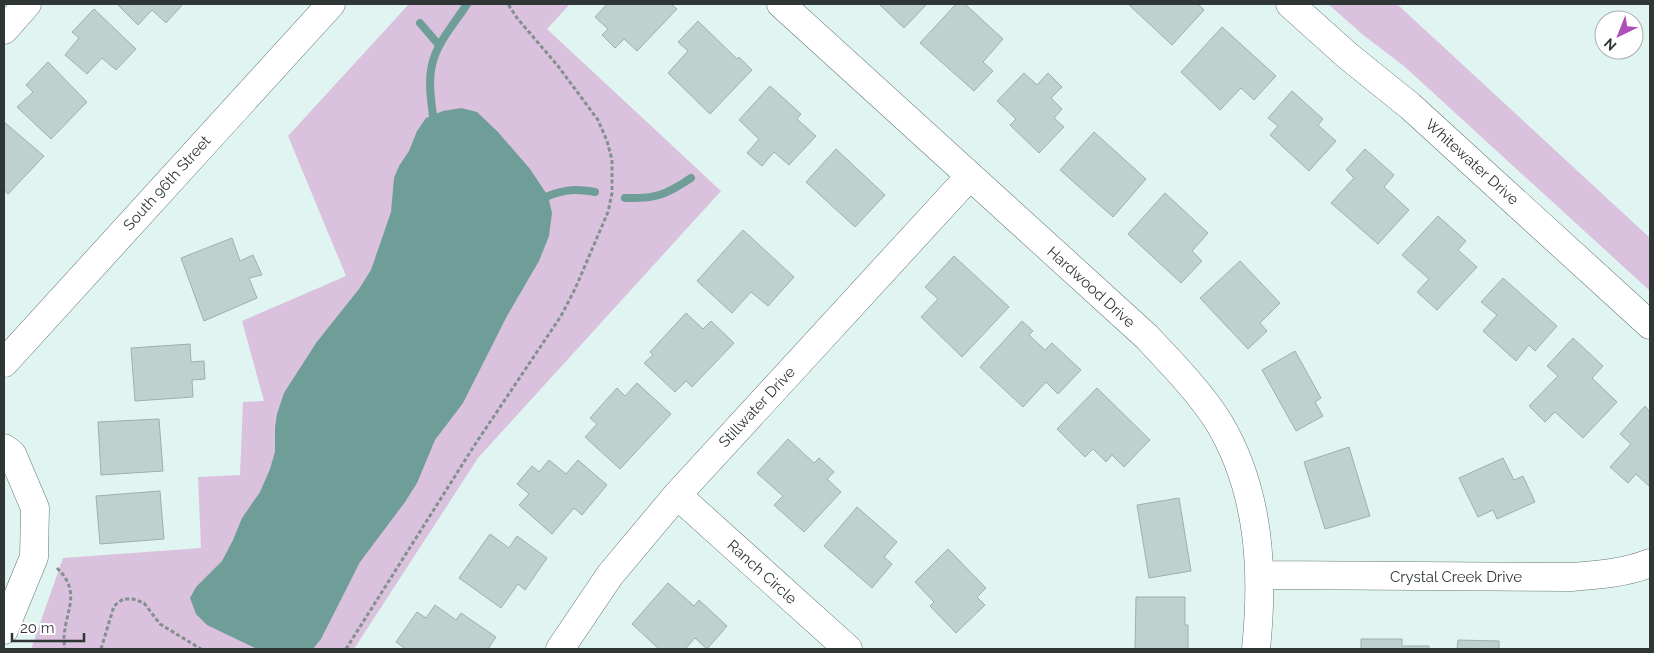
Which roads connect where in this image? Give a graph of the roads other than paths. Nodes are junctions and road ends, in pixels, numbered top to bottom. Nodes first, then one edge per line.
1 (27, 4) edge
2 (331, 4) edge
3 (781, 4) edge
4 (1290, 4) edge
5 (4, 30) edge
6 (969, 177) junction
7 (1650, 325) edge
8 (4, 363) edge
9 (4, 448) edge
10 (677, 495) junction
11 (1650, 563) edge
12 (1260, 576) junction
13 (4, 630) edge
14 (560, 649) edge
15 (848, 649) edge
16 (1256, 649) edge

1 - 5 street
2 - 8 street, South 96th Street
3 - 6 street, Hardwood Drive
4 - 7 street, Whitewater Drive
6 - 10 street, Stillwater Drive
6 - 12 street, Hardwood Drive
9 - 13 street
10 - 14 street, Stillwater Drive
10 - 15 street, Ranch Circle
11 - 12 street, Crystal Creek Drive
12 - 16 street, Hardwood Drive

